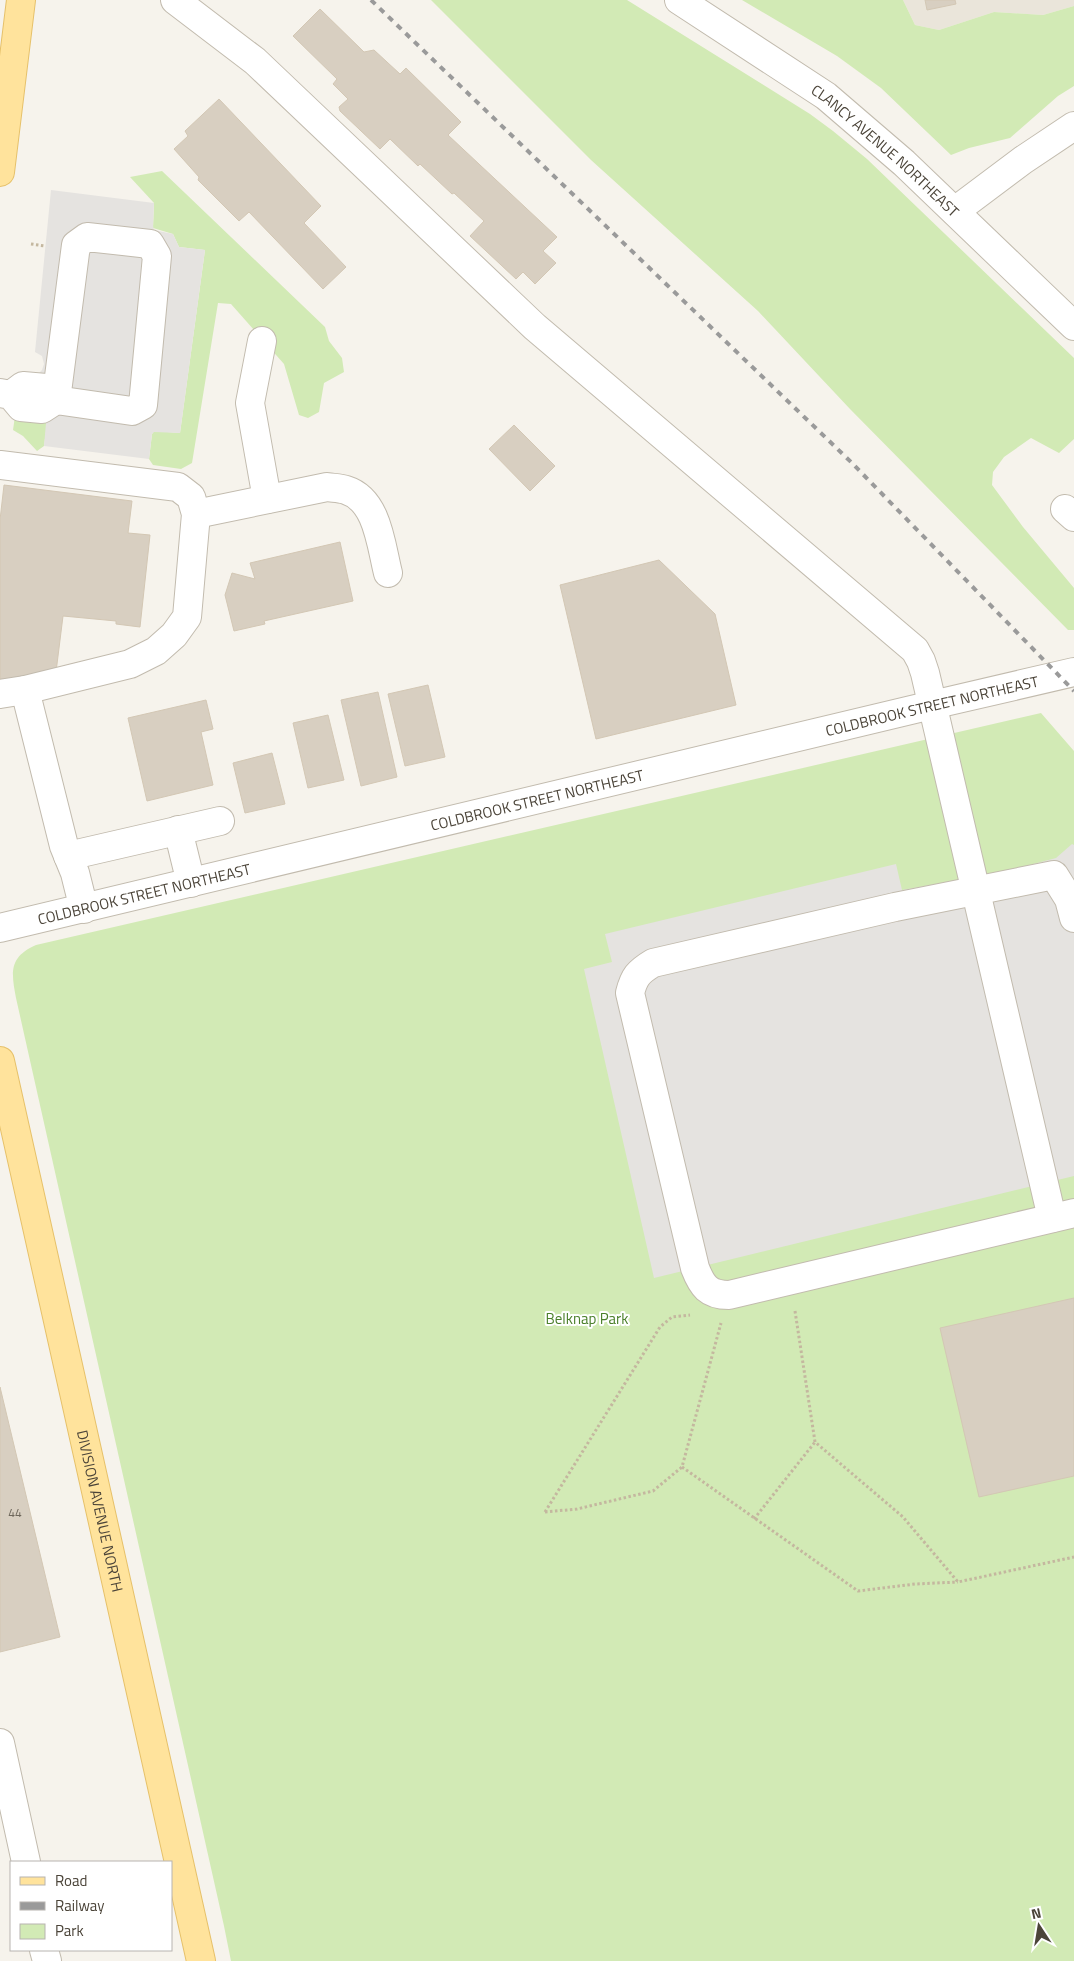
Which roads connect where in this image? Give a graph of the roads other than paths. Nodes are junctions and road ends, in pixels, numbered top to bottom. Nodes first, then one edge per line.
1 (21, 0) edge
2 (175, 0) edge
3 (679, 0) edge
4 (1074, 126) edge
5 (0, 172) edge
6 (955, 211) junction
7 (1074, 326) edge
8 (262, 340) dead end
9 (6, 394) edge
10 (56, 400) junction
11 (0, 465) edge
12 (267, 499) junction
13 (196, 514) junction
14 (388, 573) dead end
15 (1074, 672) edge
16 (13, 692) edge
17 (932, 705) junction
18 (220, 821) dead end
19 (178, 830) junction
20 (68, 856) junction
21 (191, 883) junction
22 (975, 891) junction
23 (84, 909) junction
24 (1074, 918) edge
25 (0, 928) edge
26 (0, 1061) edge
27 (1063, 1216) edge
28 (0, 1743) edge
29 (26, 1861) edge
30 (201, 1961) edge

1 - 5 main road
2 - 17 street
3 - 6 street, CLANCY AVENUE NORTHEAST
4 - 6 street
6 - 7 street, CLANCY AVENUE NORTHEAST
8 - 12 street
9 - 10 street
10 - 10 street
11 - 13 street
12 - 13 street
12 - 14 street
13 - 16 street
15 - 17 street, COLDBROOK STREET NORTHEAST
16 - 20 street
17 - 21 street, COLDBROOK STREET NORTHEAST
17 - 22 street
18 - 19 street
19 - 20 street
19 - 21 street
20 - 23 street
21 - 23 street, COLDBROOK STREET NORTHEAST
22 - 24 street
22 - 27 street
22 - 27 street
23 - 25 street, COLDBROOK STREET NORTHEAST
26 - 30 main road, DIVISION AVENUE NORTH
28 - 29 street

